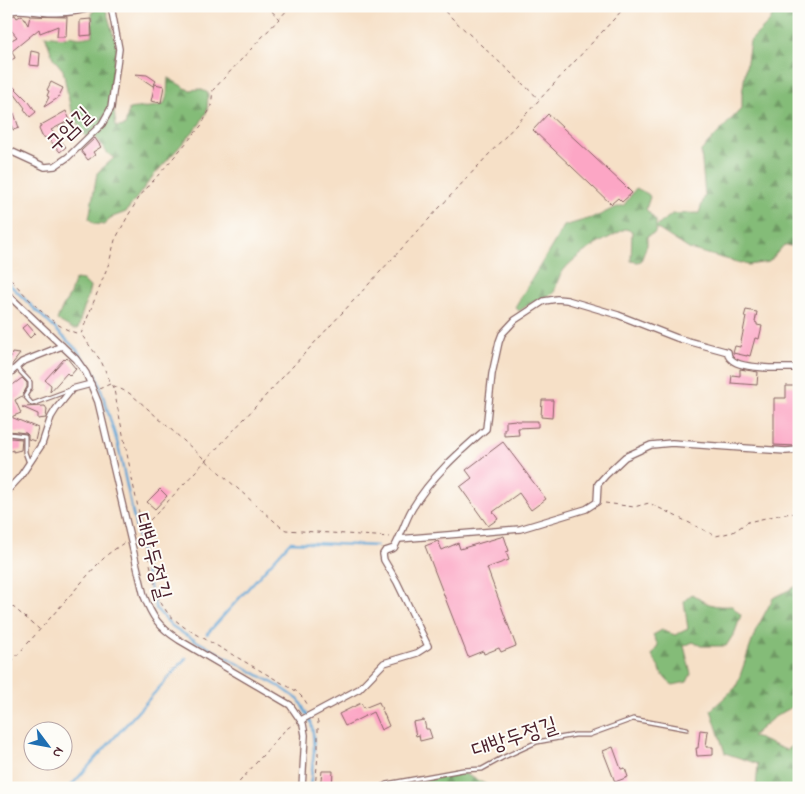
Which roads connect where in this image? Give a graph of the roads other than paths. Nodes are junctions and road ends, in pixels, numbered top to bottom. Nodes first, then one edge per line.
1 (9, 6) edge
2 (95, 6) edge
3 (111, 6) edge
4 (16, 9) junction
5 (6, 12) edge
6 (6, 149) edge
7 (6, 293) edge
8 (62, 346) junction
9 (17, 368) junction
10 (799, 368) edge
11 (6, 377) edge
12 (91, 384) junction
13 (72, 389) junction
14 (6, 436) edge
15 (799, 450) edge
16 (29, 464) junction
17 (6, 492) edge
18 (398, 539) junction
19 (302, 720) junction
20 (687, 729) dead end
21 (302, 788) edge
22 (380, 788) edge

1 - 4 street
2 - 4 street
3 - 6 street, 구암길
4 - 5 street
7 - 8 street, 대방두정길
8 - 9 street
8 - 12 street, 대방두정길
9 - 11 street
9 - 13 lane
10 - 18 street
12 - 13 street
12 - 19 street, 대방두정길
13 - 16 street
14 - 16 lane
15 - 18 street
16 - 17 street
18 - 19 street
19 - 21 street
20 - 22 lane, 대방두정길

